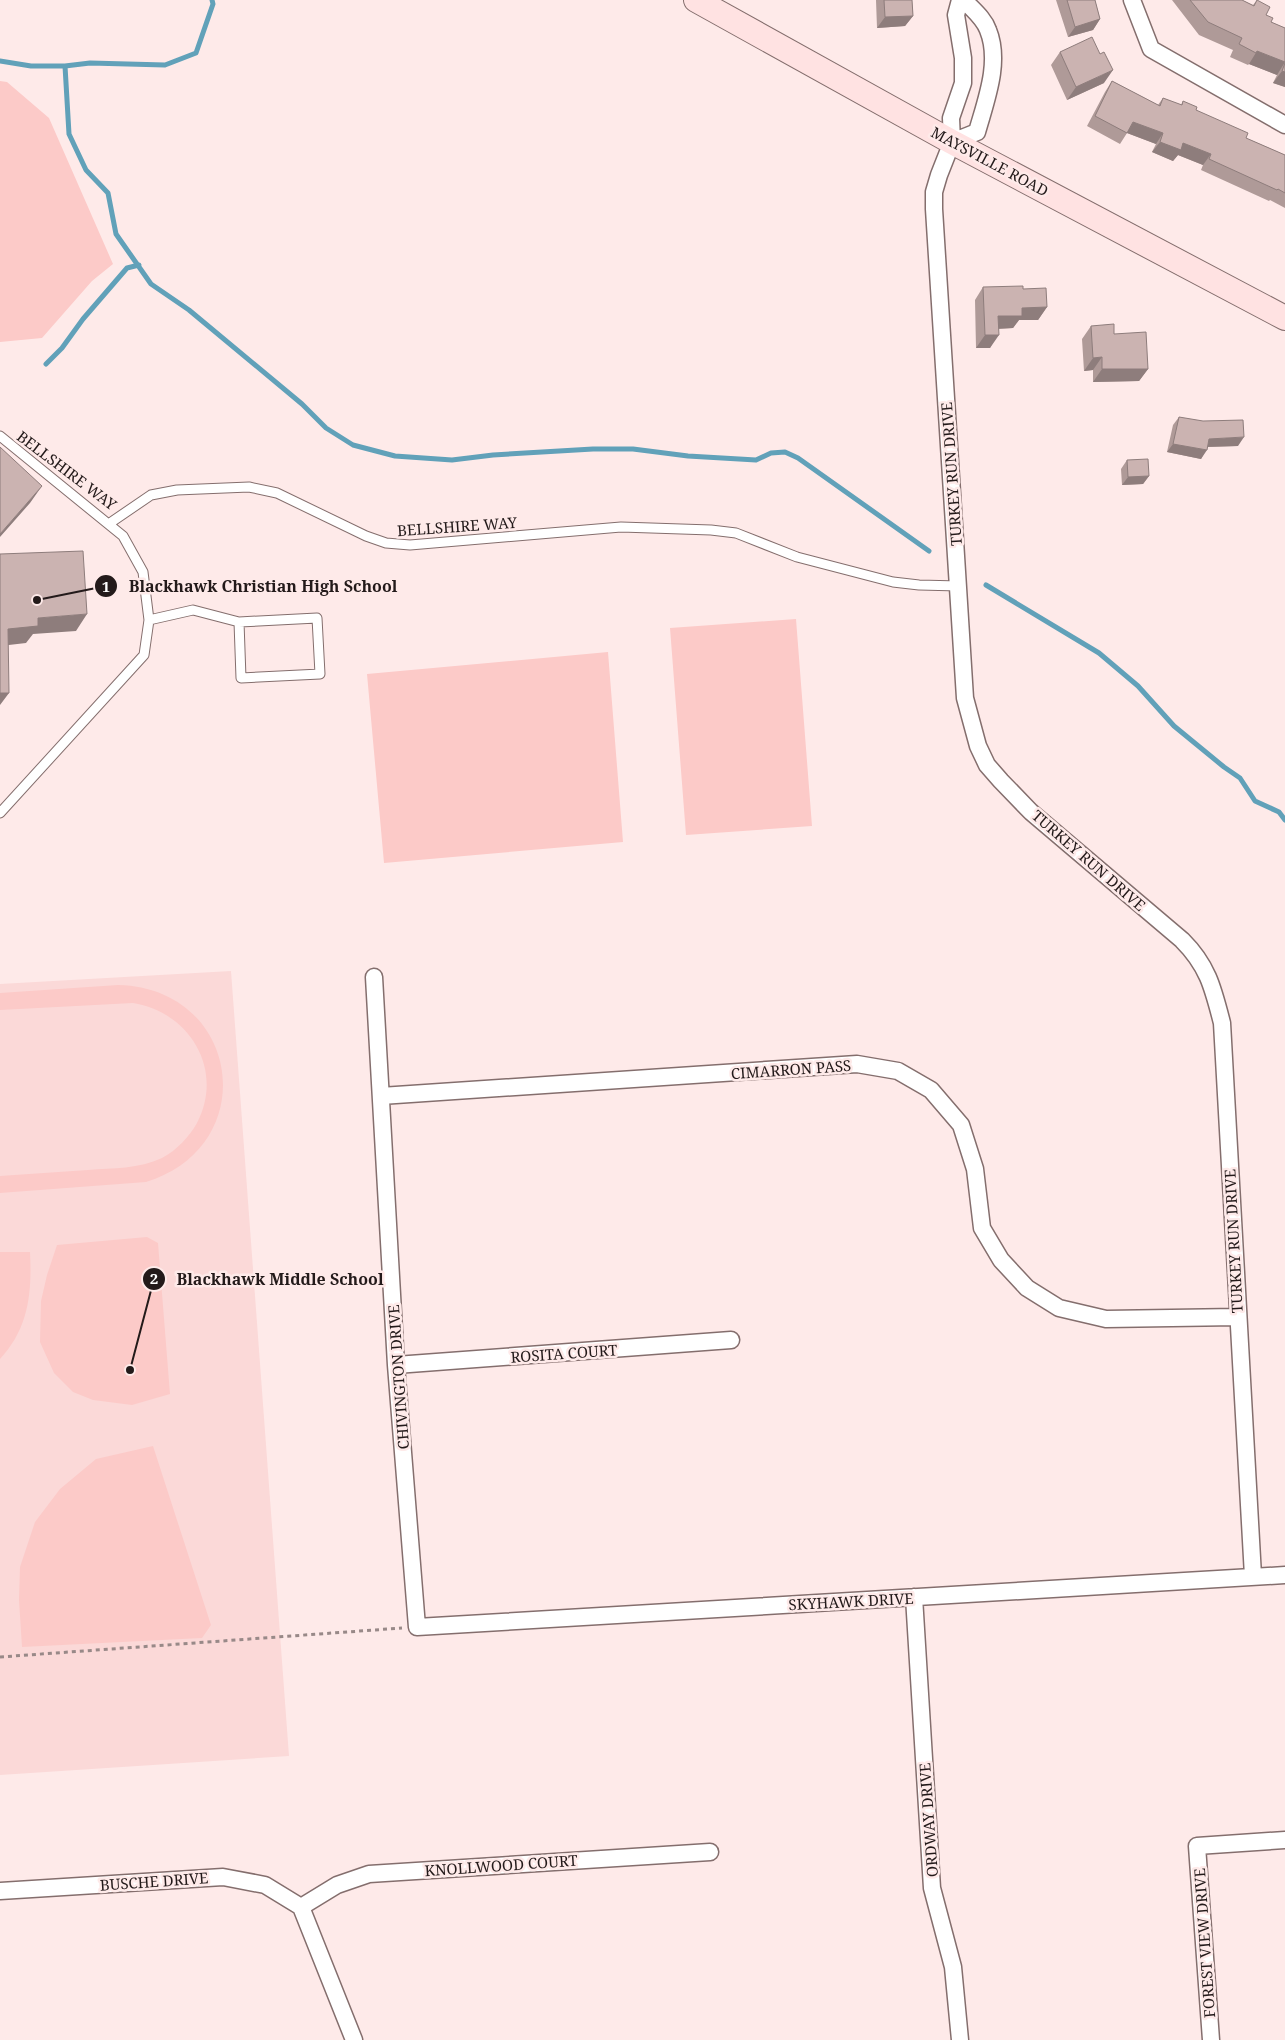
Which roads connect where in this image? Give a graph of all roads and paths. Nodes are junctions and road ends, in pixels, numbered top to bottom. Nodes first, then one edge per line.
1 (696, 0) edge
2 (960, 0) edge
3 (964, 0) edge
4 (1132, 0) edge
5 (1285, 125) edge
6 (952, 142) junction
7 (1285, 318) edge
8 (0, 436) edge
9 (110, 523) junction
10 (959, 586) junction
11 (149, 620) junction
12 (239, 622) junction
13 (0, 813) edge
14 (374, 978) dead end
15 (381, 1096) junction
16 (1237, 1317) junction
17 (731, 1340) dead end
18 (396, 1365) junction
19 (1285, 1575) edge
20 (1253, 1576) junction
21 (914, 1597) junction
22 (417, 1627) junction
23 (0, 1657) edge
24 (1285, 1840) edge
25 (710, 1852) dead end
26 (0, 1892) edge
27 (301, 1907) junction
28 (354, 2040) edge
29 (960, 2040) edge
30 (1211, 2040) edge

1 - 6 main road, MAYSVILLE ROAD
2 - 6 street
3 - 6 street
4 - 5 street
6 - 7 main road, MAYSVILLE ROAD
6 - 10 street, TURKEY RUN DRIVE
8 - 9 lane, BELLSHIRE WAY
9 - 10 lane, BELLSHIRE WAY
9 - 11 lane
10 - 16 street, TURKEY RUN DRIVE
11 - 12 lane
11 - 13 lane
12 - 12 lane
14 - 15 street, CHIVINGTON DRIVE
15 - 16 street, CIMARRON PASS
15 - 18 street, CHIVINGTON DRIVE
16 - 20 street, TURKEY RUN DRIVE
17 - 18 street, ROSITA COURT
18 - 22 street, CHIVINGTON DRIVE
19 - 20 street, SKYHAWK DRIVE
20 - 21 street, SKYHAWK DRIVE
21 - 22 street, SKYHAWK DRIVE
21 - 29 street, ORDWAY DRIVE
22 - 23 path
24 - 30 street, FOREST VIEW DRIVE
25 - 27 street, KNOLLWOOD COURT
26 - 27 street, BUSCHE DRIVE
27 - 28 street

